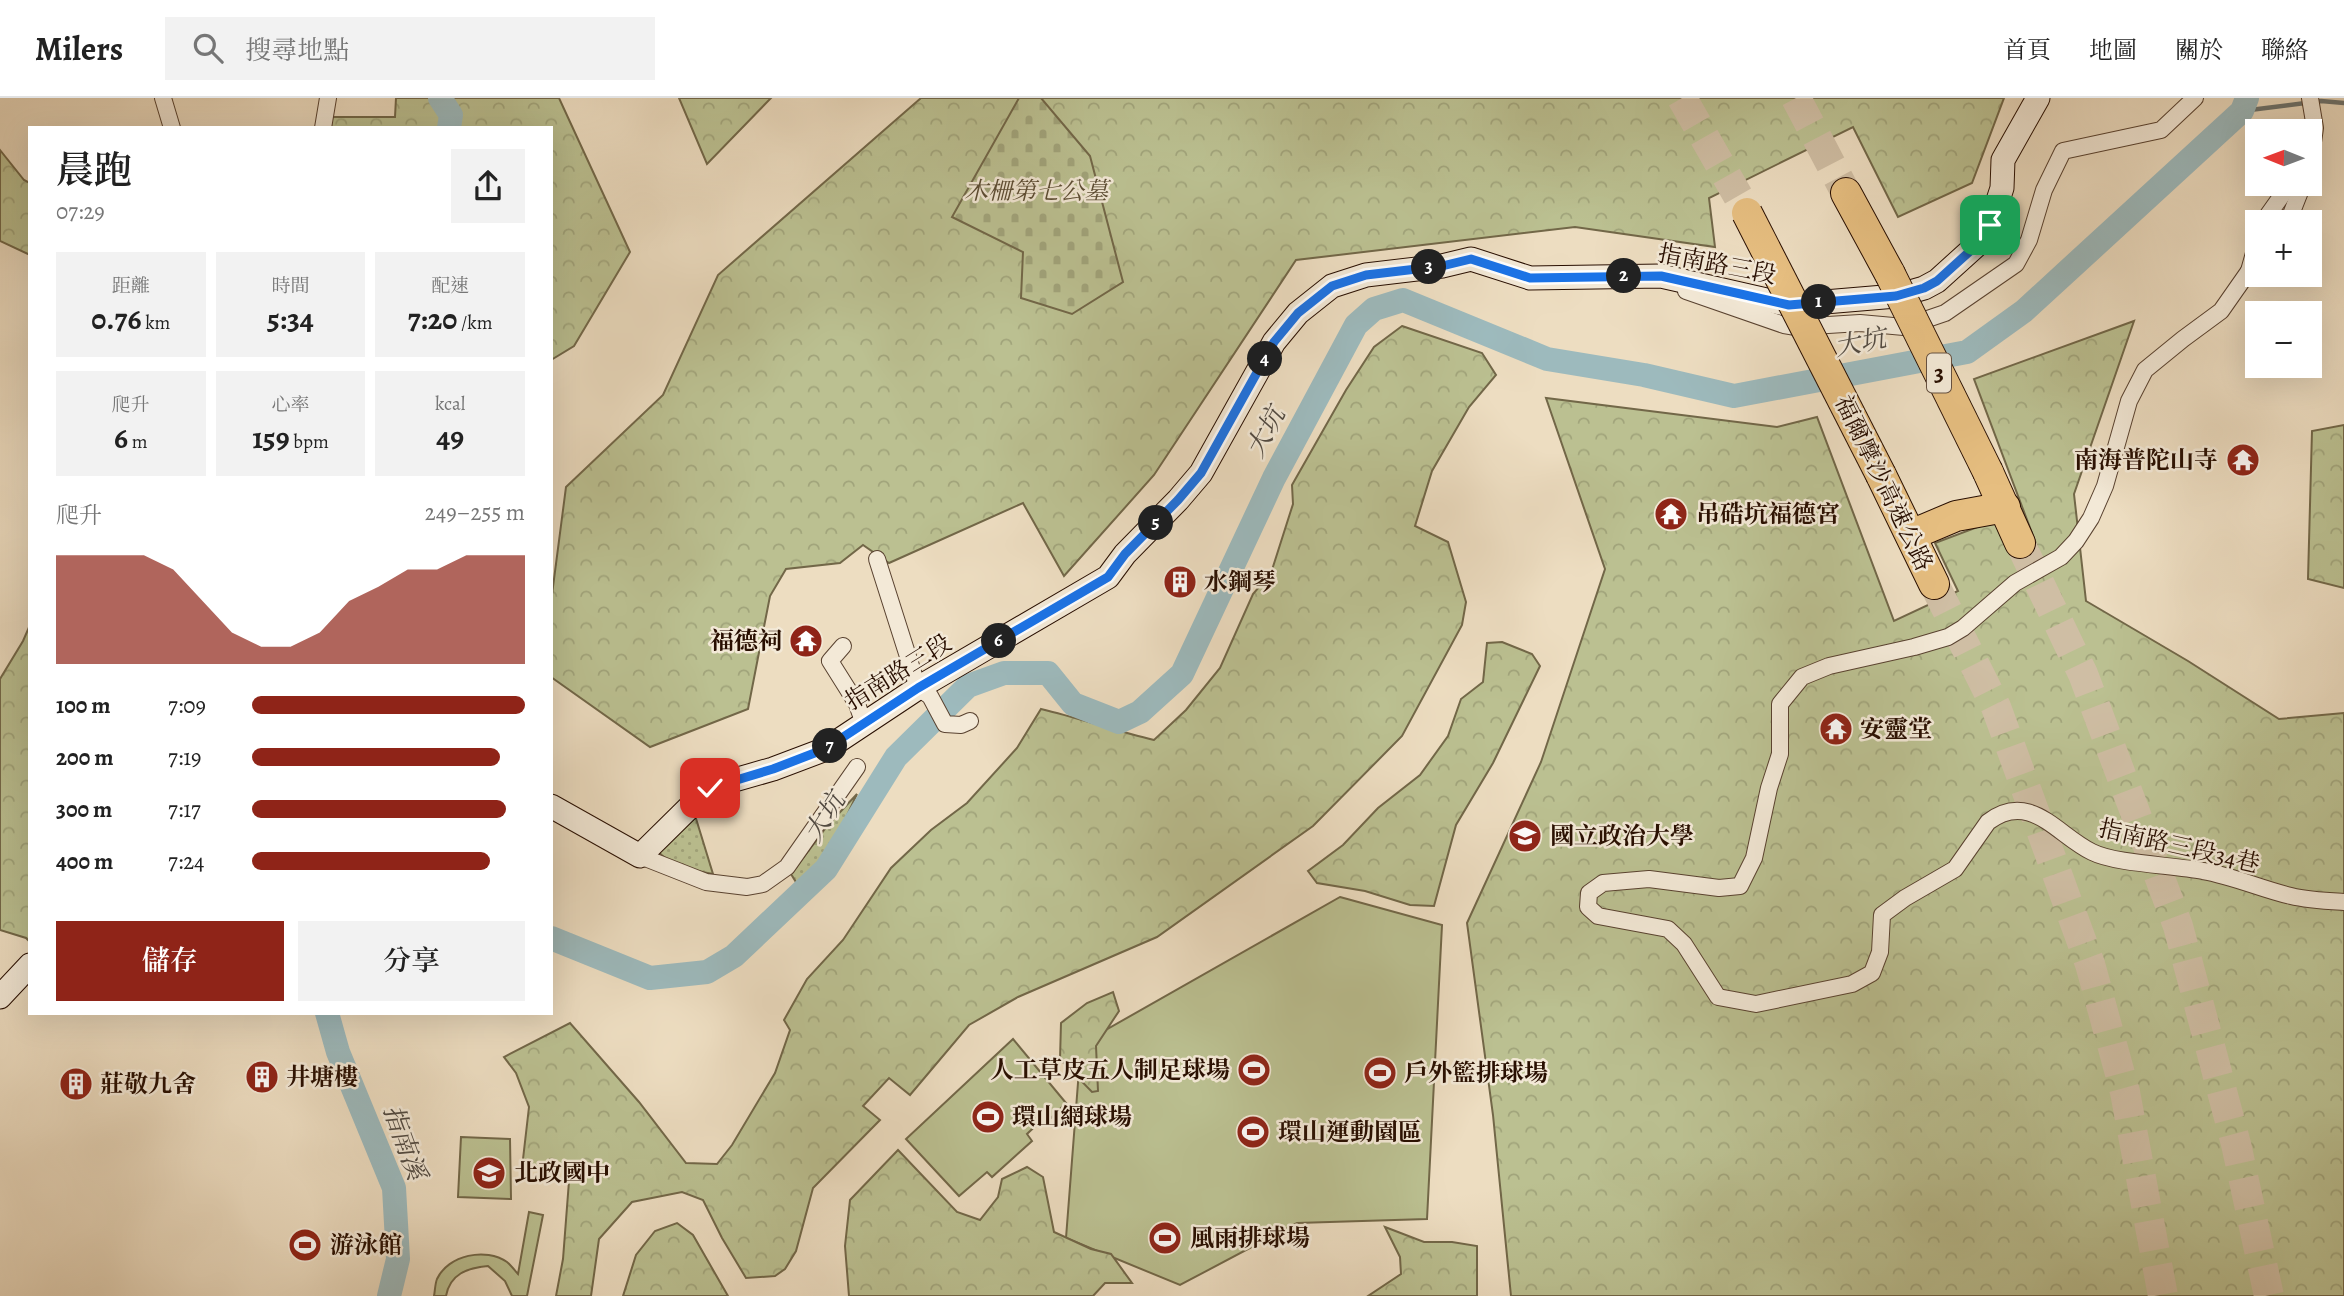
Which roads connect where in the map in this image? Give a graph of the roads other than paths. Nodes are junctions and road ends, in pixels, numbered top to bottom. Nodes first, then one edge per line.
1 (163, 98) edge
2 (328, 98) edge
3 (2038, 98) edge
4 (2195, 98) edge
5 (171, 126) edge
6 (323, 126) edge
7 (1846, 193) tunnel mouth
8 (1742, 204) tunnel mouth
9 (1634, 275) junction
10 (2245, 278) edge
11 (2005, 507) junction
12 (1911, 536) junction
13 (2020, 543) tunnel mouth
14 (877, 559) dead end
15 (1934, 584) tunnel mouth
16 (843, 646) dead end
17 (924, 692) junction
18 (970, 721) dead end
19 (864, 724) junction
20 (857, 767) dead end
21 (553, 807) edge
22 (640, 856) junction
23 (2344, 902) edge
24 (28, 967) edge
25 (0, 997) edge

1 - 5 street
2 - 6 street
3 - 9 street, 指南路三段
4 - 9 street
7 - 11 highway, 3, bridge
8 - 12 highway, 福爾摩沙高速公路, bridge
9 - 17 street, 指南路三段
10 - 23 street, 指南路三段34巷
11 - 12 highway
11 - 13 highway, 3
12 - 15 highway, 福爾摩沙高速公路
14 - 17 street
16 - 19 street
17 - 18 street
17 - 19 street, 指南路三段
19 - 22 street, 指南路三段
20 - 22 street
21 - 22 street
24 - 25 street

